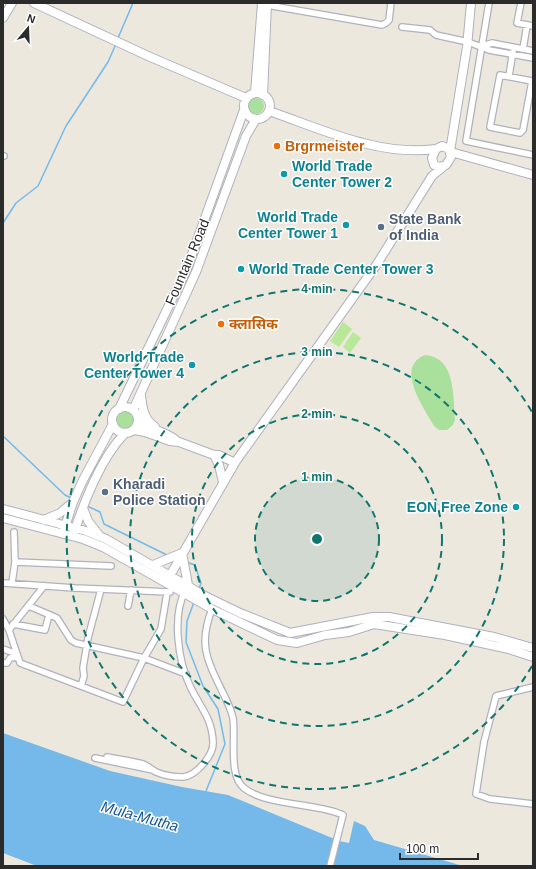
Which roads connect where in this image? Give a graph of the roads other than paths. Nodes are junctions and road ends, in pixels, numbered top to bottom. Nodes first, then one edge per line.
1 (12, 3) edge
2 (34, 3) edge
3 (391, 3) edge
4 (471, 3) edge
5 (490, 3) edge
6 (521, 3) edge
7 (266, 4) edge
8 (283, 5) edge
9 (3, 18) edge
10 (530, 26) edge
11 (402, 27) dead end
12 (468, 42) junction
13 (482, 46) junction
14 (514, 47) junction
15 (523, 49) junction
16 (533, 51) edge
17 (513, 54) junction
18 (533, 58) edge
19 (509, 76) junction
20 (259, 94) junction
21 (246, 98) junction
22 (244, 110) junction
23 (269, 111) junction
24 (256, 119) junction
25 (454, 129) junction
26 (438, 148) junction
27 (419, 152) junction
28 (450, 152) junction
29 (533, 155) edge
30 (468, 157) junction
31 (433, 162) junction
32 (446, 164) junction
33 (533, 175) edge
34 (432, 176) junction
35 (141, 392) junction
36 (118, 409) junction
37 (133, 410) junction
38 (138, 420) junction
39 (113, 424) junction
40 (134, 430) junction
41 (159, 430) junction
42 (125, 433) junction
43 (177, 441) junction
44 (216, 458) junction
45 (233, 465) junction
46 (223, 482) junction
47 (74, 500) junction
48 (84, 505) junction
49 (3, 509) edge
50 (3, 518) edge
51 (44, 520) junction
52 (66, 525) junction
53 (75, 528) junction
54 (14, 532) dead end
55 (62, 534) junction
56 (99, 536) junction
57 (72, 537) junction
58 (182, 553) junction
59 (15, 562) junction
60 (153, 565) junction
61 (111, 566) dead end
62 (170, 575) junction
63 (3, 583) edge
64 (12, 583) junction
65 (166, 583) junction
66 (44, 586) junction
67 (190, 587) junction
68 (101, 589) junction
69 (132, 590) junction
70 (170, 590) junction
71 (186, 595) junction
72 (201, 598) junction
73 (29, 606) junction
74 (128, 606) dead end
75 (212, 609) junction
76 (49, 615) junction
77 (3, 619) edge
78 (13, 624) junction
79 (9, 630) junction
80 (476, 638) junction
81 (86, 646) junction
82 (533, 648) edge
83 (3, 649) edge
84 (17, 656) junction
85 (533, 657) edge
86 (144, 658) junction
87 (3, 663) edge
88 (186, 674) junction
89 (81, 686) junction
90 (533, 687) edge
91 (107, 756) dead end
92 (95, 758) dead end
93 (153, 770) junction
94 (533, 804) edge
95 (330, 866) edge

1 - 9 street
2 - 21 street
3 - 8 street
4 - 12 street
5 - 13 street
6 - 10 street
7 - 8 street
7 - 20 street
10 - 15 street
11 - 12 street
12 - 13 street
12 - 25 street
13 - 14 street
13 - 17 street
13 - 29 street
14 - 15 street
14 - 17 street
15 - 16 street
17 - 18 street
17 - 19 street
19 - 19 street
20 - 21 street
20 - 23 street
21 - 22 street, Fountain Road
22 - 24 street
22 - 36 street, Fountain Road
23 - 24 street, Fountain Road
23 - 27 street
24 - 35 street, Fountain Road
25 - 26 street
25 - 28 street
26 - 27 street
26 - 28 street
26 - 31 street
27 - 31 street
28 - 30 street
28 - 32 street
30 - 32 street
30 - 33 street
31 - 32 street
31 - 34 street
32 - 34 street
34 - 45 street
35 - 37 street, Fountain Road
35 - 41 street
36 - 37 street
36 - 39 street, Fountain Road
37 - 38 street
38 - 40 street
38 - 41 street
39 - 42 street
39 - 47 street, Fountain Road
40 - 42 street
40 - 43 street
41 - 43 street
42 - 48 street
43 - 44 street
44 - 45 street
44 - 46 street
45 - 46 street
46 - 58 street
47 - 51 street
47 - 52 street, Fountain Road
48 - 53 street
48 - 56 street
49 - 51 street
50 - 55 street
51 - 52 street
52 - 53 street
52 - 55 street, Fountain Road
53 - 56 street
53 - 57 street
54 - 59 street
55 - 57 street
56 - 60 street
57 - 65 street
58 - 60 street
58 - 62 street
58 - 67 street
59 - 61 street
59 - 64 street
60 - 62 street
62 - 65 street
62 - 67 street
63 - 64 street
64 - 66 street
65 - 70 street
66 - 68 street
66 - 73 street
67 - 71 street
67 - 72 street
68 - 69 street
68 - 81 street
69 - 70 street
69 - 74 street
70 - 71 street
70 - 86 street
71 - 72 street
71 - 88 street
72 - 75 street
72 - 80 street
73 - 76 street
73 - 78 street
75 - 80 street
75 - 95 street
76 - 78 street
76 - 81 street
77 - 79 street
78 - 79 street
79 - 84 street
80 - 82 street
80 - 85 street
81 - 86 street
81 - 89 street
83 - 84 street
84 - 87 street
84 - 89 street
86 - 88 street
86 - 89 street
88 - 93 street
90 - 94 street
91 - 93 street
92 - 93 street

